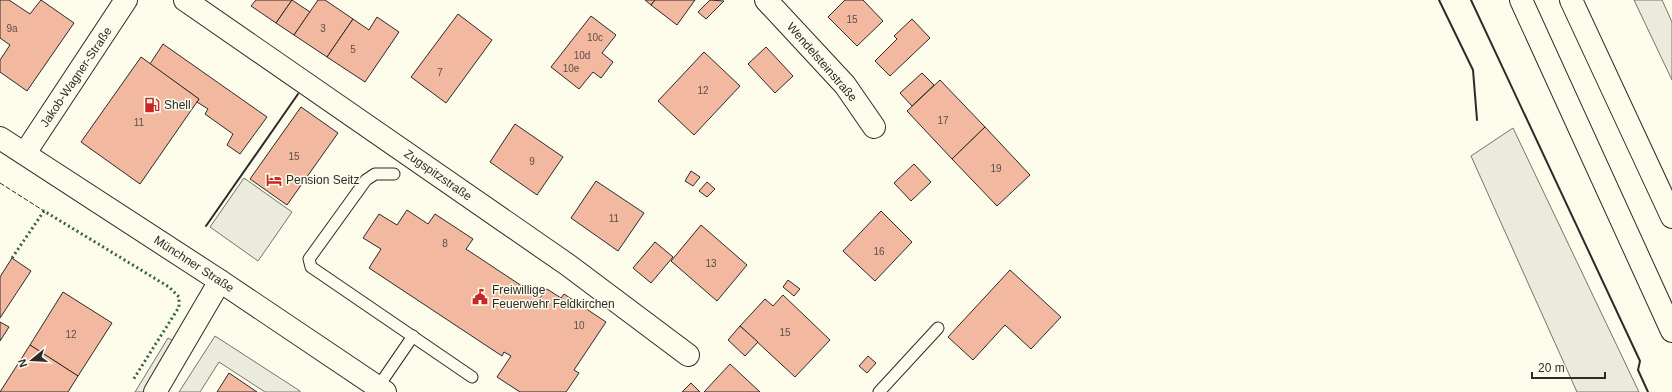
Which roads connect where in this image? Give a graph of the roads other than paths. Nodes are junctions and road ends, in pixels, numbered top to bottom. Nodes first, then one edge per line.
1 (126, 0) edge
2 (185, 0) edge
3 (766, 0) edge
4 (1521, 0) edge
5 (1571, 0) edge
6 (874, 127) dead end
7 (0, 138) edge
8 (25, 153) junction
9 (394, 174) dead end
10 (1672, 218) edge
11 (220, 281) junction
12 (938, 328) dead end
13 (1672, 331) edge
14 (413, 336) junction
15 (688, 355) dead end
16 (472, 377) dead end
17 (382, 389) edge
18 (155, 392) edge
19 (879, 392) edge

1 - 8 main road, Jakob-Wagner-Straße
2 - 15 main road, Zugspitzstraße
3 - 6 main road, Wendelsteinstraße
4 - 13 main road
5 - 10 main road
7 - 8 main road, Münchner Straße
8 - 11 main road, Münchner Straße
9 - 14 lane
11 - 17 main road, Münchner Straße
11 - 18 main road
12 - 19 lane
14 - 16 lane
14 - 17 lane

